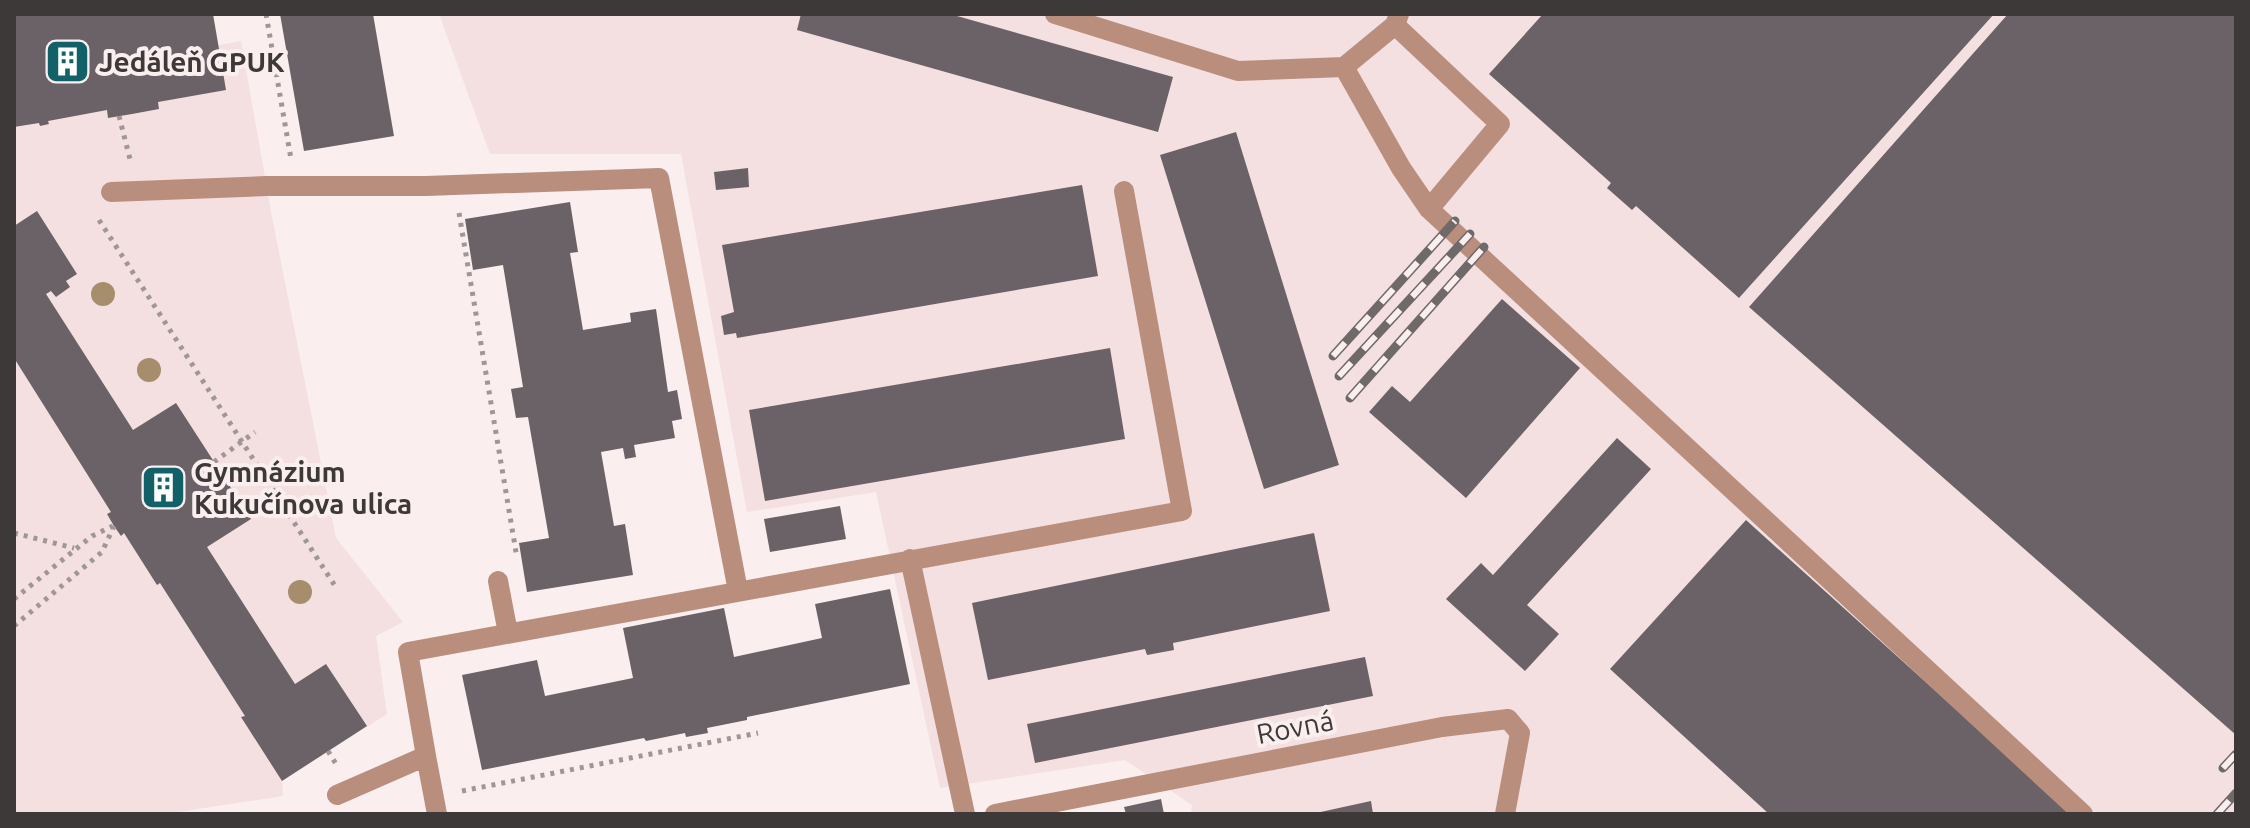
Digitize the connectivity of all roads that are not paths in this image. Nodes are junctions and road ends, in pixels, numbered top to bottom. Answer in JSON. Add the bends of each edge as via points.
{"nodes":[{"id":1,"x":1055,"y":14,"type":"edge"},
{"id":2,"x":1397,"y":19,"type":"edge"},
{"id":3,"x":1344,"y":67,"type":"junction"},
{"id":4,"x":1124,"y":191,"type":"dead end"},
{"id":5,"x":111,"y":192,"type":"dead end"},
{"id":6,"x":1429,"y":209,"type":"junction"},
{"id":7,"x":910,"y":559,"type":"junction"},
{"id":8,"x":498,"y":581,"type":"dead end"},
{"id":9,"x":738,"y":591,"type":"junction"},
{"id":10,"x":508,"y":633,"type":"junction"},
{"id":11,"x":426,"y":756,"type":"junction"},
{"id":12,"x":337,"y":795,"type":"dead end"},
{"id":13,"x":437,"y":814,"type":"edge"},
{"id":14,"x":965,"y":814,"type":"edge"},
{"id":15,"x":995,"y":814,"type":"edge"},
{"id":16,"x":1505,"y":814,"type":"edge"},
{"id":17,"x":2083,"y":814,"type":"edge"}],
"edges":[{"from":1,"to":3,"type":"street","via":[[1238,71]]},
{"from":2,"to":3,"type":"street"},
{"from":2,"to":6,"type":"street","via":[[1500,124]]},
{"from":3,"to":6,"type":"street"},
{"from":4,"to":7,"type":"street","via":[[1182,511]]},
{"from":5,"to":9,"type":"street","via":[[659,178]]},
{"from":6,"to":17,"type":"street"},
{"from":7,"to":9,"type":"street"},
{"from":7,"to":14,"type":"street"},
{"from":8,"to":10,"type":"street"},
{"from":9,"to":10,"type":"street"},
{"from":10,"to":11,"type":"street","via":[[408,652]]},
{"from":11,"to":12,"type":"street"},
{"from":11,"to":13,"type":"street"},
{"from":15,"to":16,"type":"street","name":"Rovná","via":[[1442,727],[1508,719],[1520,733]]}]}
